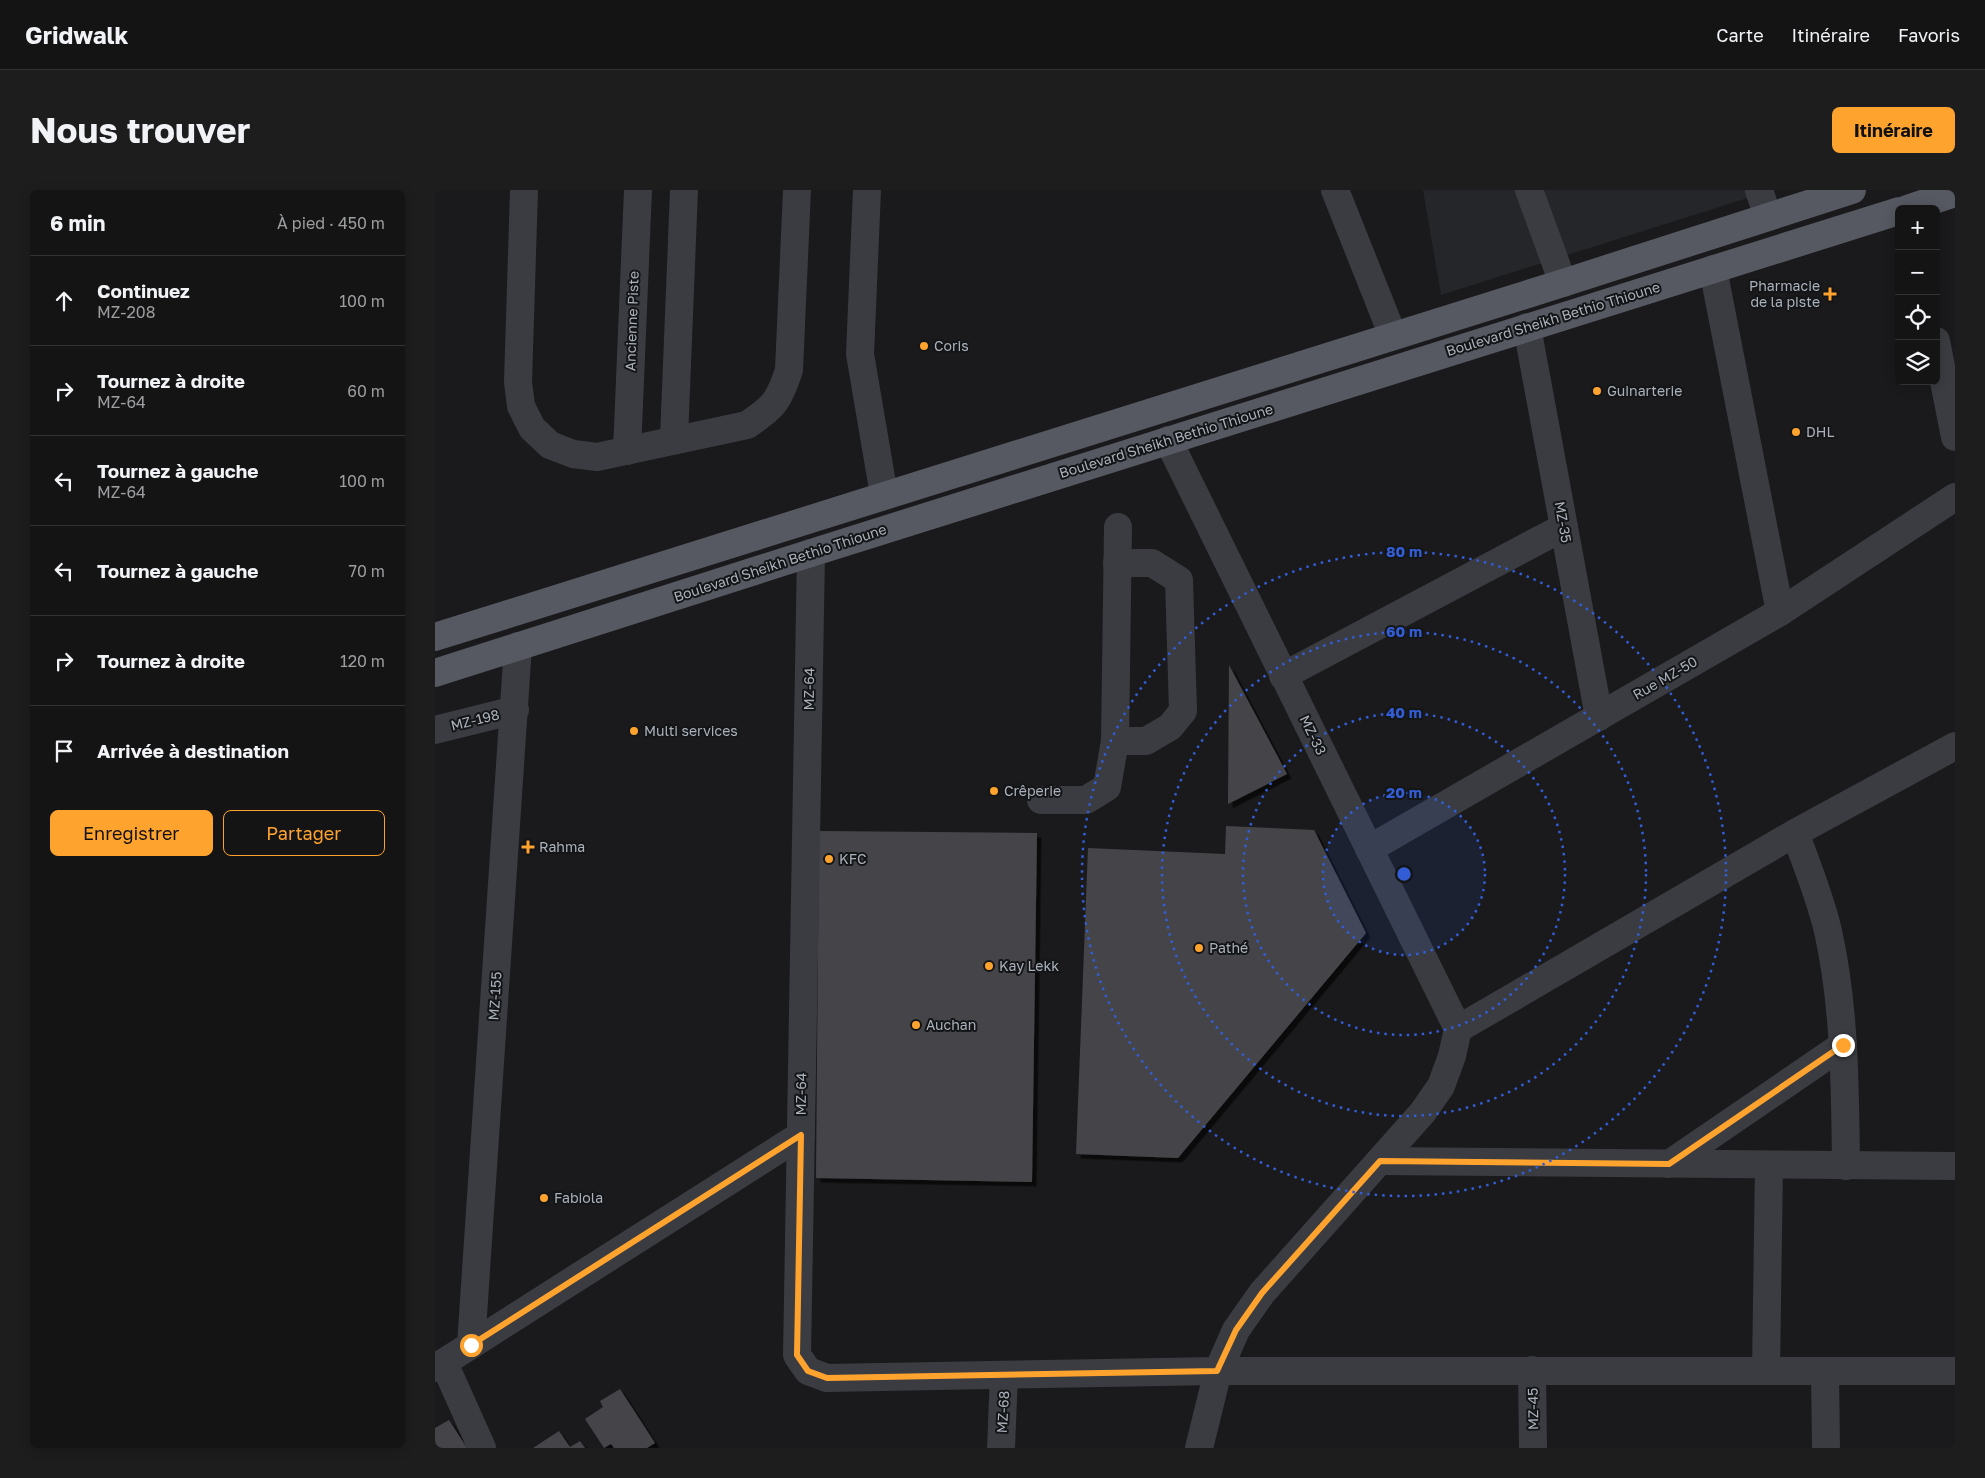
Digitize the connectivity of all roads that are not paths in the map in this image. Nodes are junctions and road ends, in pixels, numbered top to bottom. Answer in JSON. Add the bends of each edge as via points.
{"nodes":[{"id":1,"x":524,"y":190,"type":"edge"},
{"id":2,"x":638,"y":190,"type":"edge"},
{"id":3,"x":684,"y":190,"type":"edge"},
{"id":4,"x":797,"y":190,"type":"edge"},
{"id":5,"x":867,"y":190,"type":"edge"},
{"id":6,"x":1335,"y":190,"type":"edge"},
{"id":7,"x":1529,"y":190,"type":"edge"},
{"id":8,"x":1759,"y":190,"type":"edge"},
{"id":9,"x":1852,"y":190,"type":"edge"},
{"id":10,"x":1955,"y":193,"type":"edge"},
{"id":11,"x":1919,"y":205,"type":"edge"},
{"id":12,"x":1895,"y":213,"type":"edge"},
{"id":13,"x":1768,"y":217,"type":"junction"},
{"id":14,"x":1713,"y":269,"type":"junction"},
{"id":15,"x":1563,"y":282,"type":"junction"},
{"id":16,"x":1527,"y":327,"type":"junction"},
{"id":17,"x":1393,"y":336,"type":"junction"},
{"id":18,"x":1940,"y":361,"type":"edge"},
{"id":19,"x":1955,"y":437,"type":"edge"},
{"id":20,"x":674,"y":439,"type":"junction"},
{"id":21,"x":1168,"y":440,"type":"junction"},
{"id":22,"x":627,"y":451,"type":"junction"},
{"id":23,"x":884,"y":496,"type":"junction"},
{"id":24,"x":1955,"y":497,"type":"edge"},
{"id":25,"x":1118,"y":527,"type":"dead end"},
{"id":26,"x":1564,"y":527,"type":"junction"},
{"id":27,"x":811,"y":552,"type":"junction"},
{"id":28,"x":1117,"y":562,"type":"junction"},
{"id":29,"x":1780,"y":612,"type":"junction"},
{"id":30,"x":435,"y":637,"type":"edge"},
{"id":31,"x":518,"y":646,"type":"junction"},
{"id":32,"x":435,"y":673,"type":"edge"},
{"id":33,"x":1283,"y":676,"type":"junction"},
{"id":34,"x":515,"y":710,"type":"junction"},
{"id":35,"x":1599,"y":716,"type":"junction"},
{"id":36,"x":435,"y":730,"type":"edge"},
{"id":37,"x":1115,"y":741,"type":"junction"},
{"id":38,"x":1955,"y":746,"type":"edge"},
{"id":39,"x":1041,"y":800,"type":"dead end"},
{"id":40,"x":1795,"y":833,"type":"junction"},
{"id":41,"x":1369,"y":849,"type":"junction"},
{"id":42,"x":1457,"y":1030,"type":"junction"},
{"id":43,"x":1843,"y":1045,"type":"junction"},
{"id":44,"x":801,"y":1135,"type":"junction"},
{"id":45,"x":1380,"y":1161,"type":"junction"},
{"id":46,"x":1669,"y":1164,"type":"junction"},
{"id":47,"x":1769,"y":1165,"type":"junction"},
{"id":48,"x":1846,"y":1166,"type":"junction"},
{"id":49,"x":1955,"y":1166,"type":"edge"},
{"id":50,"x":471,"y":1345,"type":"junction"},
{"id":51,"x":439,"y":1365,"type":"edge"},
{"id":52,"x":1532,"y":1370,"type":"junction"},
{"id":53,"x":1217,"y":1371,"type":"junction"},
{"id":54,"x":1766,"y":1371,"type":"junction"},
{"id":55,"x":1825,"y":1371,"type":"junction"},
{"id":56,"x":1955,"y":1371,"type":"edge"},
{"id":57,"x":1004,"y":1375,"type":"junction"},
{"id":58,"x":482,"y":1448,"type":"edge"},
{"id":59,"x":1001,"y":1448,"type":"edge"},
{"id":60,"x":1199,"y":1448,"type":"edge"},
{"id":61,"x":1533,"y":1448,"type":"edge"},
{"id":62,"x":1826,"y":1448,"type":"edge"}],
"edges":[{"from":1,"to":22,"type":"street","via":[[518,382],[521,406],[532,428],[550,445],[573,454],[597,456]]},
{"from":2,"to":22,"type":"street","name":"Ancienne Piste"},
{"from":3,"to":20,"type":"street"},
{"from":4,"to":20,"type":"street","via":[[789,370],[782,393],[767,412],[747,425]]},
{"from":5,"to":23,"type":"street","via":[[860,354]]},
{"from":6,"to":17,"type":"street"},
{"from":7,"to":15,"type":"street"},
{"from":8,"to":13,"type":"street"},
{"from":9,"to":13,"type":"main road"},
{"from":10,"to":11,"type":"main road","name":"Boulevard Sheikh Bethio Thioune"},
{"from":12,"to":14,"type":"main road","name":"Boulevard Sheikh Bethio Thioune"},
{"from":13,"to":15,"type":"main road"},
{"from":14,"to":16,"type":"main road","name":"Boulevard Sheikh Bethio Thioune"},
{"from":14,"to":29,"type":"street"},
{"from":15,"to":17,"type":"main road"},
{"from":16,"to":21,"type":"main road","name":"Boulevard Sheikh Bethio Thioune"},
{"from":16,"to":26,"type":"street","name":"MZ-35"},
{"from":17,"to":23,"type":"main road"},
{"from":18,"to":19,"type":"street"},
{"from":20,"to":22,"type":"street"},
{"from":21,"to":27,"type":"main road","name":"Boulevard Sheikh Bethio Thioune"},
{"from":21,"to":33,"type":"street","name":"MZ-33"},
{"from":23,"to":30,"type":"main road"},
{"from":24,"to":29,"type":"street","name":"Rue MZ-50"},
{"from":25,"to":28,"type":"street"},
{"from":26,"to":33,"type":"street"},
{"from":26,"to":35,"type":"street","name":"MZ-35"},
{"from":27,"to":31,"type":"main road","name":"Boulevard Sheikh Bethio Thioune"},
{"from":27,"to":44,"type":"street","name":"MZ-64"},
{"from":28,"to":37,"type":"street"},
{"from":28,"to":37,"type":"street","via":[[1153,563],[1179,580],[1183,711],[1170,727],[1146,741]]},
{"from":29,"to":35,"type":"street","name":"Rue MZ-50"},
{"from":31,"to":32,"type":"main road","name":"Boulevard Sheikh Bethio Thioune"},
{"from":31,"to":34,"type":"street","name":"MZ-155"},
{"from":33,"to":41,"type":"street","name":"MZ-33"},
{"from":34,"to":36,"type":"street","name":"MZ-198"},
{"from":34,"to":50,"type":"street","name":"MZ-155"},
{"from":35,"to":41,"type":"street","name":"Rue MZ-50"},
{"from":37,"to":39,"type":"street","via":[[1107,787],[1086,800]]},
{"from":38,"to":40,"type":"street"},
{"from":40,"to":42,"type":"street"},
{"from":40,"to":43,"type":"street","via":[[1828,930]]},
{"from":41,"to":42,"type":"street","name":"MZ-33"},
{"from":42,"to":45,"type":"street","via":[[1441,1086]]},
{"from":43,"to":46,"type":"street"},
{"from":43,"to":48,"type":"street"},
{"from":44,"to":50,"type":"street"},
{"from":44,"to":57,"type":"street","name":"MZ-64","via":[[797,1355],[808,1371],[827,1378]]},
{"from":45,"to":46,"type":"street"},
{"from":45,"to":53,"type":"street","via":[[1262,1293],[1236,1330]]},
{"from":46,"to":47,"type":"street"},
{"from":47,"to":48,"type":"street"},
{"from":47,"to":54,"type":"street"},
{"from":48,"to":49,"type":"street"},
{"from":50,"to":51,"type":"street"},
{"from":51,"to":58,"type":"street"},
{"from":52,"to":53,"type":"street","name":"MZ-64"},
{"from":52,"to":54,"type":"street","name":"MZ-64"},
{"from":52,"to":61,"type":"street","name":"MZ-45"},
{"from":53,"to":57,"type":"street","name":"MZ-64"},
{"from":53,"to":60,"type":"street"},
{"from":54,"to":55,"type":"street","name":"MZ-64"},
{"from":55,"to":56,"type":"street","name":"MZ-64"},
{"from":55,"to":62,"type":"street"},
{"from":57,"to":59,"type":"street","name":"MZ-68"}]}
